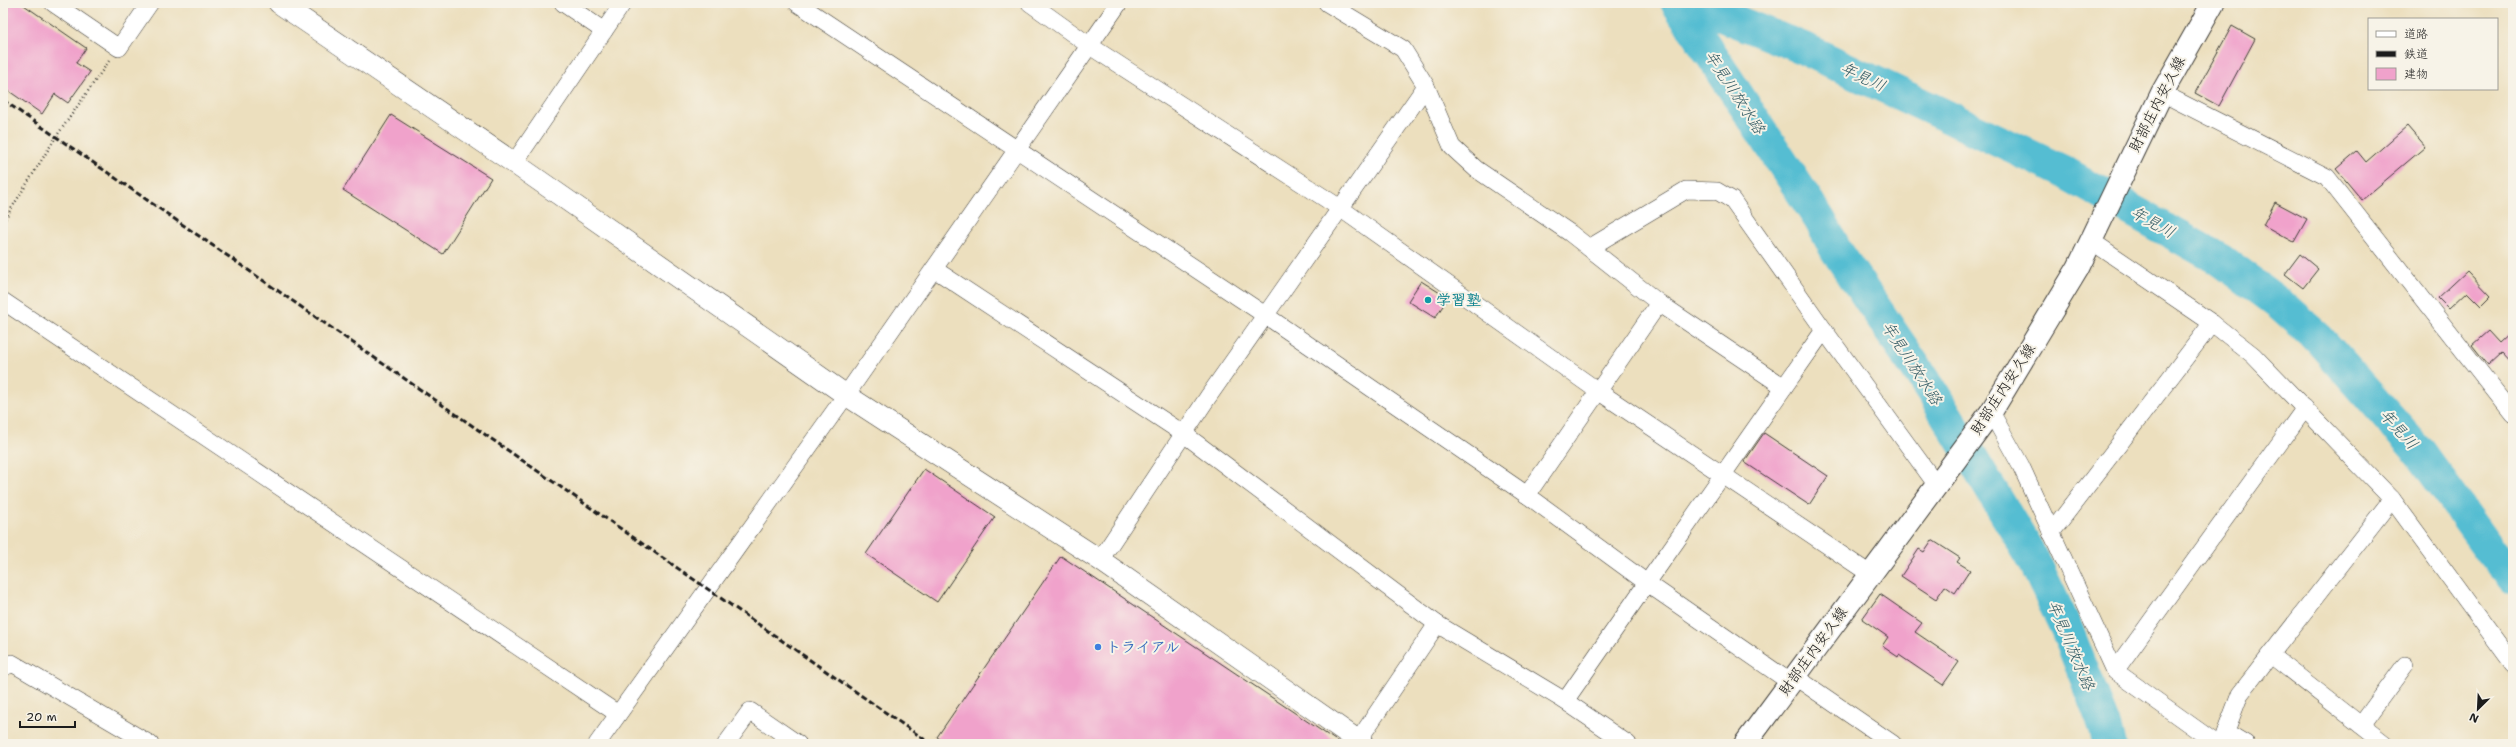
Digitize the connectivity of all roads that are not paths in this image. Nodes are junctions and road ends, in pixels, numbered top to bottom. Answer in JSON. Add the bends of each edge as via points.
{"nodes":[{"id":1,"x":53,"y":3,"type":"edge"},
{"id":2,"x":150,"y":3,"type":"edge"},
{"id":3,"x":278,"y":3,"type":"edge"},
{"id":4,"x":563,"y":3,"type":"edge"},
{"id":5,"x":623,"y":3,"type":"edge"},
{"id":6,"x":797,"y":3,"type":"edge"},
{"id":7,"x":1030,"y":3,"type":"edge"},
{"id":8,"x":1119,"y":3,"type":"edge"},
{"id":9,"x":1326,"y":3,"type":"edge"},
{"id":10,"x":2213,"y":3,"type":"edge"},
{"id":11,"x":604,"y":31,"type":"junction"},
{"id":12,"x":1090,"y":46,"type":"junction"},
{"id":13,"x":1426,"y":86,"type":"junction"},
{"id":14,"x":2162,"y":93,"type":"junction"},
{"id":15,"x":1016,"y":151,"type":"junction"},
{"id":16,"x":514,"y":163,"type":"junction"},
{"id":17,"x":1340,"y":208,"type":"junction"},
{"id":18,"x":2093,"y":233,"type":"junction"},
{"id":19,"x":1589,"y":248,"type":"junction"},
{"id":20,"x":934,"y":269,"type":"junction"},
{"id":21,"x":3,"y":301,"type":"edge"},
{"id":22,"x":1659,"y":303,"type":"junction"},
{"id":23,"x":1265,"y":315,"type":"junction"},
{"id":24,"x":2212,"y":323,"type":"junction"},
{"id":25,"x":1824,"y":330,"type":"junction"},
{"id":26,"x":1784,"y":387,"type":"junction"},
{"id":27,"x":1598,"y":391,"type":"junction"},
{"id":28,"x":846,"y":395,"type":"junction"},
{"id":29,"x":2305,"y":408,"type":"junction"},
{"id":30,"x":2513,"y":414,"type":"edge"},
{"id":31,"x":1986,"y":418,"type":"junction"},
{"id":32,"x":1184,"y":434,"type":"junction"},
{"id":33,"x":1721,"y":474,"type":"junction"},
{"id":34,"x":1939,"y":481,"type":"junction"},
{"id":35,"x":1527,"y":495,"type":"junction"},
{"id":36,"x":2392,"y":499,"type":"junction"},
{"id":37,"x":2051,"y":533,"type":"junction"},
{"id":38,"x":1100,"y":560,"type":"junction"},
{"id":39,"x":1870,"y":574,"type":"junction"},
{"id":40,"x":1647,"y":583,"type":"junction"},
{"id":41,"x":1437,"y":624,"type":"junction"},
{"id":42,"x":2271,"y":655,"type":"junction"},
{"id":43,"x":2513,"y":664,"type":"edge"},
{"id":44,"x":2405,"y":665,"type":"dead end"},
{"id":45,"x":3,"y":668,"type":"edge"},
{"id":46,"x":2115,"y":671,"type":"junction"},
{"id":47,"x":1792,"y":679,"type":"junction"},
{"id":48,"x":1565,"y":700,"type":"junction"},
{"id":49,"x":618,"y":714,"type":"junction"},
{"id":50,"x":2361,"y":725,"type":"junction"},
{"id":51,"x":2221,"y":740,"type":"edge"},
{"id":52,"x":604,"y":742,"type":"edge"},
{"id":53,"x":1361,"y":742,"type":"edge"},
{"id":54,"x":150,"y":744,"type":"edge"},
{"id":55,"x":726,"y":744,"type":"edge"},
{"id":56,"x":798,"y":744,"type":"edge"},
{"id":57,"x":1628,"y":744,"type":"edge"},
{"id":58,"x":1745,"y":744,"type":"edge"},
{"id":59,"x":1893,"y":744,"type":"edge"},
{"id":60,"x":2246,"y":744,"type":"edge"},
{"id":61,"x":2385,"y":744,"type":"edge"}],
"edges":[{"from":1,"to":2,"type":"street","via":[[119,48]]},
{"from":3,"to":16,"type":"street"},
{"from":4,"to":11,"type":"street"},
{"from":5,"to":11,"type":"street"},
{"from":6,"to":15,"type":"street"},
{"from":7,"to":12,"type":"street"},
{"from":8,"to":12,"type":"street"},
{"from":9,"to":13,"type":"street","via":[[1403,50]]},
{"from":10,"to":14,"type":"main road","name":"財部庄内安久線"},
{"from":11,"to":16,"type":"street"},
{"from":12,"to":15,"type":"street"},
{"from":12,"to":17,"type":"street"},
{"from":13,"to":17,"type":"street"},
{"from":13,"to":19,"type":"street","via":[[1452,147],[1476,169]]},
{"from":14,"to":18,"type":"main road","name":"財部庄内安久線"},
{"from":14,"to":30,"type":"street","via":[[2327,177]]},
{"from":15,"to":20,"type":"street"},
{"from":15,"to":23,"type":"street"},
{"from":16,"to":28,"type":"street"},
{"from":17,"to":23,"type":"street"},
{"from":17,"to":27,"type":"street"},
{"from":18,"to":24,"type":"street"},
{"from":18,"to":31,"type":"main road","name":"財部庄内安久線","via":[[2078,268]]},
{"from":19,"to":22,"type":"street"},
{"from":19,"to":25,"type":"street","via":[[1686,190],[1717,191],[1732,200]]},
{"from":20,"to":28,"type":"street"},
{"from":20,"to":32,"type":"street"},
{"from":21,"to":49,"type":"street"},
{"from":22,"to":26,"type":"street"},
{"from":22,"to":27,"type":"street"},
{"from":23,"to":32,"type":"street"},
{"from":23,"to":35,"type":"street"},
{"from":24,"to":29,"type":"street","via":[[2253,356]]},
{"from":24,"to":37,"type":"street"},
{"from":25,"to":26,"type":"street"},
{"from":25,"to":34,"type":"street"},
{"from":26,"to":33,"type":"street"},
{"from":27,"to":33,"type":"street"},
{"from":27,"to":35,"type":"street"},
{"from":28,"to":38,"type":"street"},
{"from":28,"to":49,"type":"street"},
{"from":29,"to":36,"type":"street"},
{"from":29,"to":46,"type":"street"},
{"from":31,"to":34,"type":"main road","name":"財部庄内安久線"},
{"from":31,"to":37,"type":"street","via":[[2021,466]]},
{"from":32,"to":38,"type":"street"},
{"from":32,"to":41,"type":"street"},
{"from":33,"to":39,"type":"street"},
{"from":33,"to":40,"type":"street"},
{"from":34,"to":39,"type":"main road","name":"財部庄内安久線"},
{"from":35,"to":40,"type":"street"},
{"from":36,"to":42,"type":"street"},
{"from":36,"to":43,"type":"street"},
{"from":37,"to":46,"type":"street"},
{"from":38,"to":53,"type":"street"},
{"from":39,"to":47,"type":"main road","name":"財部庄内安久線"},
{"from":40,"to":47,"type":"street"},
{"from":40,"to":48,"type":"street"},
{"from":41,"to":48,"type":"street"},
{"from":41,"to":53,"type":"street"},
{"from":42,"to":50,"type":"street"},
{"from":42,"to":51,"type":"street","via":[[2240,694]]},
{"from":44,"to":50,"type":"street"},
{"from":45,"to":54,"type":"street","via":[[12,663]]},
{"from":46,"to":51,"type":"street"},
{"from":47,"to":58,"type":"main road","name":"財部庄内安久線"},
{"from":47,"to":59,"type":"street"},
{"from":48,"to":57,"type":"street"},
{"from":49,"to":52,"type":"street"},
{"from":50,"to":61,"type":"street"},
{"from":51,"to":60,"type":"street"},
{"from":55,"to":56,"type":"street","via":[[750,711]]}]}
